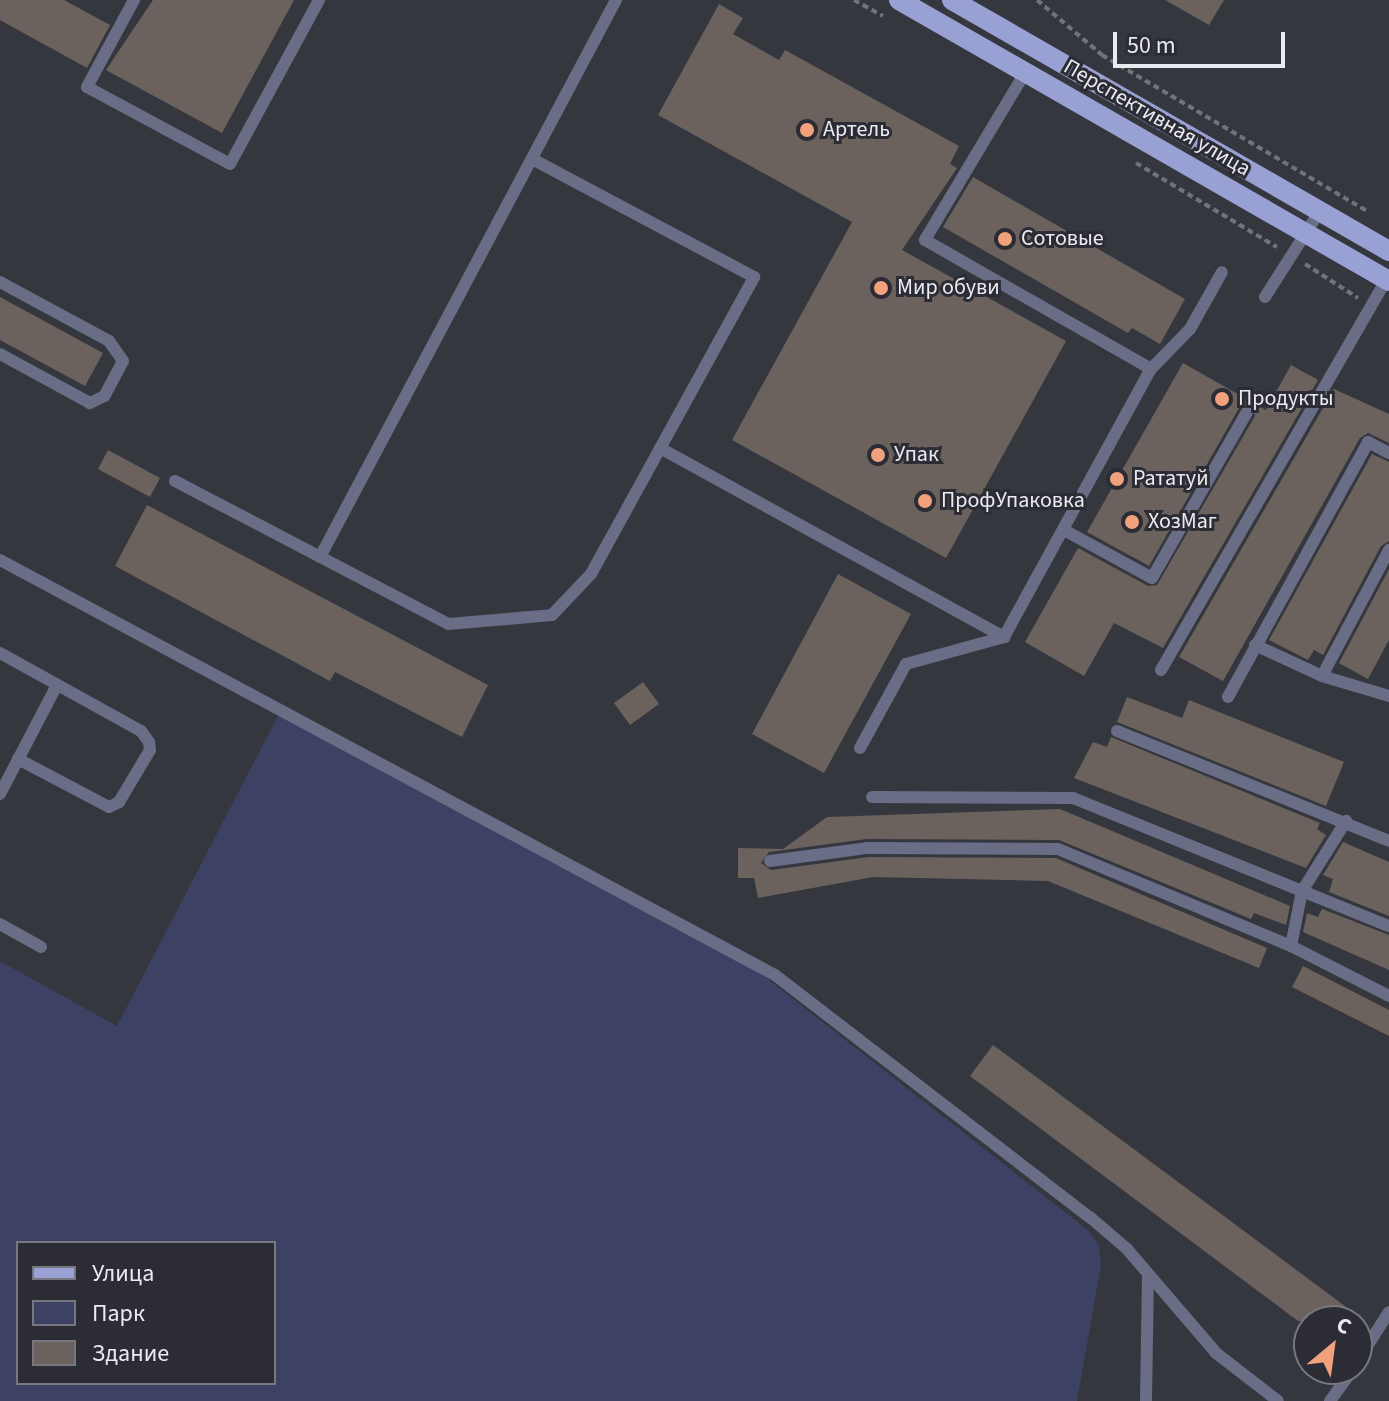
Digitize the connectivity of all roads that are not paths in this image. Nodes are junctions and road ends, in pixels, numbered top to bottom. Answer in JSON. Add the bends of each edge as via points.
{"nodes":[{"id":1,"x":134,"y":0,"type":"edge"},
{"id":2,"x":319,"y":0,"type":"edge"},
{"id":3,"x":616,"y":0,"type":"edge"},
{"id":4,"x":899,"y":0,"type":"edge"},
{"id":5,"x":952,"y":0,"type":"edge"},
{"id":6,"x":1026,"y":71,"type":"junction"},
{"id":7,"x":532,"y":159,"type":"junction"},
{"id":8,"x":1321,"y":209,"type":"junction"},
{"id":9,"x":1307,"y":231,"type":"junction"},
{"id":10,"x":1389,"y":251,"type":"edge"},
{"id":11,"x":1222,"y":272,"type":"dead end"},
{"id":12,"x":1388,"y":278,"type":"edge"},
{"id":13,"x":0,"y":282,"type":"edge"},
{"id":14,"x":1265,"y":297,"type":"dead end"},
{"id":15,"x":0,"y":354,"type":"edge"},
{"id":16,"x":1151,"y":369,"type":"junction"},
{"id":17,"x":1247,"y":412,"type":"dead end"},
{"id":18,"x":660,"y":448,"type":"junction"},
{"id":19,"x":1389,"y":453,"type":"edge"},
{"id":20,"x":175,"y":481,"type":"dead end"},
{"id":21,"x":1064,"y":530,"type":"junction"},
{"id":22,"x":1389,"y":550,"type":"edge"},
{"id":23,"x":320,"y":557,"type":"junction"},
{"id":24,"x":0,"y":560,"type":"edge"},
{"id":25,"x":1004,"y":637,"type":"junction"},
{"id":26,"x":1255,"y":645,"type":"junction"},
{"id":27,"x":0,"y":653,"type":"edge"},
{"id":28,"x":1161,"y":670,"type":"dead end"},
{"id":29,"x":1322,"y":676,"type":"junction"},
{"id":30,"x":57,"y":685,"type":"junction"},
{"id":31,"x":1389,"y":696,"type":"edge"},
{"id":32,"x":1228,"y":697,"type":"dead end"},
{"id":33,"x":1117,"y":731,"type":"dead end"},
{"id":34,"x":860,"y":748,"type":"dead end"},
{"id":35,"x":18,"y":759,"type":"junction"},
{"id":36,"x":0,"y":794,"type":"edge"},
{"id":37,"x":872,"y":797,"type":"dead end"},
{"id":38,"x":1346,"y":821,"type":"junction"},
{"id":39,"x":1389,"y":841,"type":"edge"},
{"id":40,"x":770,"y":861,"type":"dead end"},
{"id":41,"x":1302,"y":891,"type":"junction"},
{"id":42,"x":0,"y":924,"type":"edge"},
{"id":43,"x":1389,"y":926,"type":"edge"},
{"id":44,"x":1291,"y":946,"type":"junction"},
{"id":45,"x":41,"y":947,"type":"dead end"},
{"id":46,"x":1389,"y":996,"type":"edge"},
{"id":47,"x":1148,"y":1274,"type":"junction"},
{"id":48,"x":1389,"y":1312,"type":"edge"},
{"id":49,"x":1373,"y":1337,"type":"edge"},
{"id":50,"x":1146,"y":1401,"type":"edge"},
{"id":51,"x":1278,"y":1401,"type":"edge"}],
"edges":[{"from":1,"to":2,"type":"lane","via":[[87,87],[230,164]]},
{"from":3,"to":7,"type":"lane"},
{"from":4,"to":6,"type":"main road","name":"Перспективная улица"},
{"from":5,"to":8,"type":"main road","name":"Перспективная улица"},
{"from":6,"to":9,"type":"main road","name":"Перспективная улица"},
{"from":6,"to":16,"type":"lane","via":[[925,240]]},
{"from":7,"to":18,"type":"lane","via":[[754,277]]},
{"from":7,"to":23,"type":"lane"},
{"from":8,"to":9,"type":"lane"},
{"from":8,"to":10,"type":"main road","name":"Перспективная улица"},
{"from":9,"to":12,"type":"main road","name":"Перспективная улица"},
{"from":9,"to":14,"type":"lane"},
{"from":11,"to":16,"type":"lane","via":[[1190,329]]},
{"from":12,"to":28,"type":"lane"},
{"from":13,"to":15,"type":"lane","via":[[109,341],[123,361],[104,396],[90,403]]},
{"from":16,"to":21,"type":"lane"},
{"from":17,"to":21,"type":"lane","via":[[1152,578]]},
{"from":18,"to":23,"type":"lane","via":[[591,574],[552,615],[448,624]]},
{"from":18,"to":25,"type":"lane"},
{"from":19,"to":26,"type":"lane","via":[[1368,442]]},
{"from":20,"to":23,"type":"lane"},
{"from":21,"to":25,"type":"lane"},
{"from":22,"to":29,"type":"lane"},
{"from":24,"to":47,"type":"lane","via":[[775,975],[1091,1218]]},
{"from":25,"to":34,"type":"lane","via":[[906,664]]},
{"from":26,"to":29,"type":"lane"},
{"from":26,"to":32,"type":"lane"},
{"from":27,"to":30,"type":"lane"},
{"from":29,"to":31,"type":"lane"},
{"from":30,"to":35,"type":"lane"},
{"from":30,"to":35,"type":"lane","via":[[141,731],[150,750],[119,802],[109,807]]},
{"from":33,"to":38,"type":"lane"},
{"from":35,"to":36,"type":"lane"},
{"from":37,"to":41,"type":"lane","via":[[1073,798]]},
{"from":38,"to":39,"type":"lane"},
{"from":38,"to":41,"type":"lane"},
{"from":40,"to":44,"type":"lane","via":[[868,848],[1058,849]]},
{"from":41,"to":43,"type":"lane"},
{"from":41,"to":44,"type":"lane"},
{"from":42,"to":45,"type":"lane"},
{"from":44,"to":46,"type":"lane"},
{"from":47,"to":50,"type":"lane"},
{"from":47,"to":51,"type":"lane","via":[[1216,1353]]},
{"from":48,"to":49,"type":"lane"}]}
